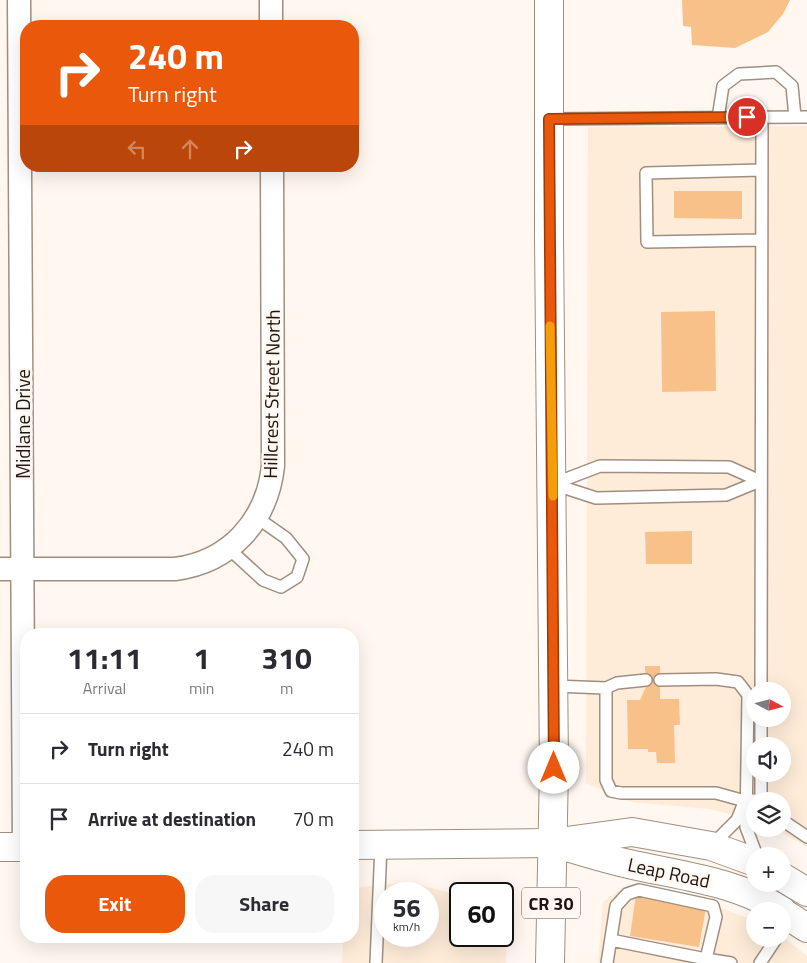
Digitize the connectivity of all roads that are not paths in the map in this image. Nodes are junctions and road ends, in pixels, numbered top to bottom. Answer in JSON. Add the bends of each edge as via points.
{"nodes":[{"id":1,"x":19,"y":0,"type":"edge"},
{"id":2,"x":271,"y":0,"type":"edge"},
{"id":3,"x":549,"y":0,"type":"edge"},
{"id":4,"x":271,"y":20,"type":"edge"},
{"id":5,"x":762,"y":117,"type":"junction"},
{"id":6,"x":794,"y":117,"type":"junction"},
{"id":7,"x":807,"y":117,"type":"edge"},
{"id":8,"x":718,"y":118,"type":"junction"},
{"id":9,"x":549,"y":119,"type":"junction"},
{"id":10,"x":762,"y":170,"type":"junction"},
{"id":11,"x":272,"y":172,"type":"edge"},
{"id":12,"x":761,"y":240,"type":"junction"},
{"id":13,"x":760,"y":481,"type":"junction"},
{"id":14,"x":553,"y":484,"type":"junction"},
{"id":15,"x":256,"y":517,"type":"junction"},
{"id":16,"x":228,"y":548,"type":"junction"},
{"id":17,"x":0,"y":569,"type":"edge"},
{"id":18,"x":22,"y":569,"type":"junction"},
{"id":19,"x":21,"y":628,"type":"edge"},
{"id":20,"x":20,"y":680,"type":"edge"},
{"id":21,"x":646,"y":680,"type":"dead end"},
{"id":22,"x":660,"y":680,"type":"dead end"},
{"id":23,"x":761,"y":682,"type":"edge"},
{"id":24,"x":554,"y":686,"type":"junction"},
{"id":25,"x":606,"y":688,"type":"junction"},
{"id":26,"x":745,"y":801,"type":"junction"},
{"id":27,"x":791,"y":826,"type":"edge"},
{"id":28,"x":807,"y":837,"type":"edge"},
{"id":29,"x":552,"y":843,"type":"junction"},
{"id":30,"x":359,"y":845,"type":"edge"},
{"id":31,"x":381,"y":845,"type":"junction"},
{"id":32,"x":711,"y":846,"type":"junction"},
{"id":33,"x":17,"y":847,"type":"edge"},
{"id":34,"x":754,"y":847,"type":"edge"},
{"id":35,"x":746,"y":859,"type":"edge"},
{"id":36,"x":791,"y":882,"type":"edge"},
{"id":37,"x":807,"y":892,"type":"edge"},
{"id":38,"x":764,"y":902,"type":"edge"},
{"id":39,"x":611,"y":940,"type":"junction"},
{"id":40,"x":771,"y":947,"type":"edge"},
{"id":41,"x":706,"y":959,"type":"junction"},
{"id":42,"x":376,"y":963,"type":"edge"},
{"id":43,"x":550,"y":963,"type":"edge"},
{"id":44,"x":607,"y":963,"type":"edge"},
{"id":45,"x":731,"y":963,"type":"edge"},
{"id":46,"x":760,"y":963,"type":"edge"}],
"edges":[{"from":1,"to":18,"type":"street","name":"Midlane Drive"},
{"from":2,"to":4,"type":"street"},
{"from":3,"to":9,"type":"main road","number":"CR 30"},
{"from":5,"to":6,"type":"lane"},
{"from":5,"to":8,"type":"lane"},
{"from":5,"to":10,"type":"lane"},
{"from":6,"to":7,"type":"lane"},
{"from":6,"to":8,"type":"lane","via":[[792,86],[776,72],[739,74],[723,86]]},
{"from":8,"to":9,"type":"lane"},
{"from":9,"to":14,"type":"main road","number":"CR 30"},
{"from":10,"to":12,"type":"lane"},
{"from":10,"to":12,"type":"lane","via":[[646,173],[646,242]]},
{"from":11,"to":15,"type":"street","name":"Hillcrest Street North","via":[[274,451],[271,485]]},
{"from":12,"to":13,"type":"lane"},
{"from":13,"to":14,"type":"lane","via":[[726,495],[596,498]]},
{"from":13,"to":14,"type":"lane","via":[[729,467],[600,466]]},
{"from":13,"to":23,"type":"lane"},
{"from":14,"to":24,"type":"main road","number":"CR 30"},
{"from":15,"to":16,"type":"street","name":"Hillcrest Street North","via":[[242,538]]},
{"from":15,"to":16,"type":"lane","via":[[286,538],[303,559],[297,577],[281,587],[263,580]]},
{"from":16,"to":18,"type":"street","name":"Hillcrest Street North","via":[[212,560],[175,570]]},
{"from":17,"to":18,"type":"street","name":"Hillcrest Street North"},
{"from":18,"to":19,"type":"street","name":"Midlane Drive"},
{"from":20,"to":33,"type":"street","name":"Midlane Drive"},
{"from":21,"to":25,"type":"lane","via":[[616,682]]},
{"from":22,"to":26,"type":"lane","via":[[738,682],[748,695]]},
{"from":24,"to":25,"type":"lane"},
{"from":24,"to":29,"type":"main road","number":"CR 30"},
{"from":25,"to":26,"type":"lane","via":[[606,780],[611,791],[716,793]]},
{"from":26,"to":32,"type":"lane","via":[[736,820]]},
{"from":26,"to":34,"type":"lane","via":[[746,827]]},
{"from":27,"to":28,"type":"lane"},
{"from":29,"to":31,"type":"main road","name":"Leap Road"},
{"from":29,"to":32,"type":"main road","name":"Leap Road","via":[[632,832]]},
{"from":29,"to":38,"type":"main road","name":"Leap Road","via":[[628,864],[707,880]]},
{"from":29,"to":43,"type":"main road","number":"CR 30"},
{"from":30,"to":31,"type":"main road","name":"Leap Road"},
{"from":31,"to":42,"type":"lane"},
{"from":32,"to":35,"type":"main road","name":"Leap Road"},
{"from":36,"to":37,"type":"main road"},
{"from":39,"to":41,"type":"lane"},
{"from":39,"to":41,"type":"lane","via":[[616,906],[627,894],[639,890],[713,906],[716,917]]},
{"from":39,"to":44,"type":"lane"},
{"from":40,"to":46,"type":"lane"},
{"from":41,"to":45,"type":"lane"}]}
